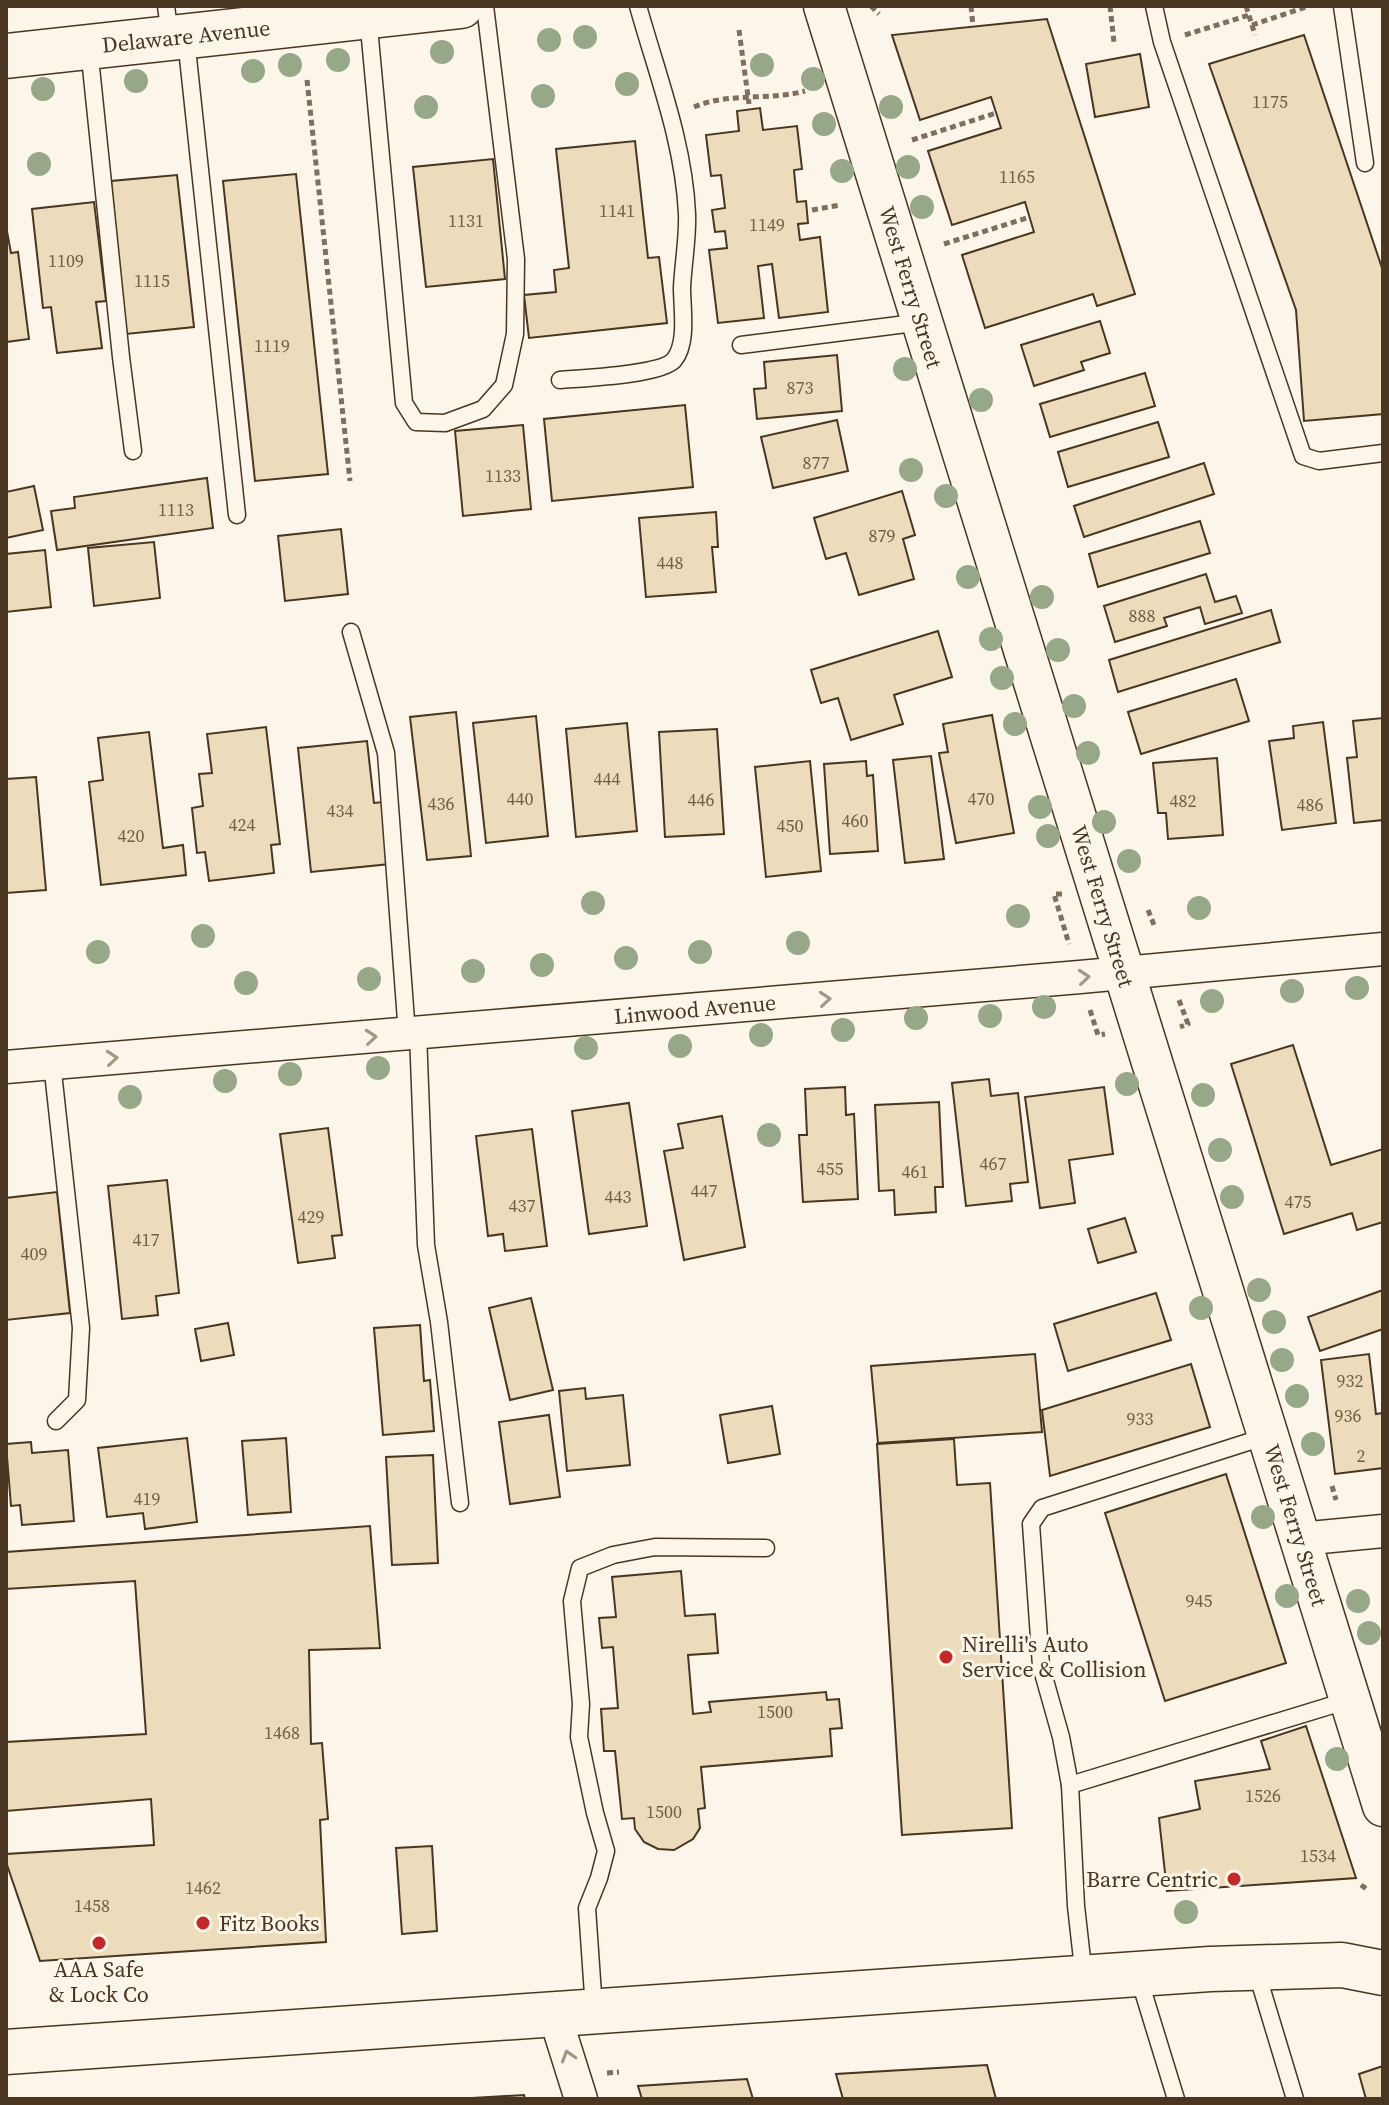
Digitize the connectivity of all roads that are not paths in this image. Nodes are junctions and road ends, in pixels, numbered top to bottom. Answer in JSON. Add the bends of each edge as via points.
{"nodes":[{"id":1,"x":461,"y":6,"type":"edge"},
{"id":2,"x":485,"y":6,"type":"edge"},
{"id":3,"x":638,"y":6,"type":"edge"},
{"id":4,"x":824,"y":6,"type":"edge"},
{"id":5,"x":1154,"y":6,"type":"edge"},
{"id":6,"x":1342,"y":6,"type":"edge"},
{"id":7,"x":339,"y":14,"type":"edge"},
{"id":8,"x":174,"y":27,"type":"edge"},
{"id":9,"x":89,"y":47,"type":"junction"},
{"id":10,"x":6,"y":56,"type":"edge"},
{"id":11,"x":1365,"y":163,"type":"dead end"},
{"id":12,"x":922,"y":322,"type":"junction"},
{"id":13,"x":741,"y":345,"type":"dead end"},
{"id":14,"x":560,"y":380,"type":"dead end"},
{"id":15,"x":133,"y":451,"type":"dead end"},
{"id":16,"x":1383,"y":453,"type":"edge"},
{"id":17,"x":237,"y":515,"type":"dead end"},
{"id":18,"x":351,"y":632,"type":"dead end"},
{"id":19,"x":1383,"y":949,"type":"edge"},
{"id":20,"x":1124,"y":973,"type":"junction"},
{"id":21,"x":413,"y":1033,"type":"junction"},
{"id":22,"x":52,"y":1063,"type":"junction"},
{"id":23,"x":6,"y":1067,"type":"edge"},
{"id":24,"x":56,"y":1421,"type":"dead end"},
{"id":25,"x":1268,"y":1436,"type":"junction"},
{"id":26,"x":460,"y":1503,"type":"dead end"},
{"id":27,"x":1383,"y":1531,"type":"edge"},
{"id":28,"x":1300,"y":1539,"type":"junction"},
{"id":29,"x":766,"y":1548,"type":"dead end"},
{"id":30,"x":1350,"y":1700,"type":"junction"},
{"id":31,"x":1070,"y":1785,"type":"junction"},
{"id":32,"x":1383,"y":1806,"type":"edge"},
{"id":33,"x":1254,"y":1967,"type":"junction"},
{"id":34,"x":1383,"y":1973,"type":"edge"},
{"id":35,"x":1138,"y":1974,"type":"junction"},
{"id":36,"x":1084,"y":1977,"type":"junction"},
{"id":37,"x":574,"y":2012,"type":"junction"},
{"id":38,"x":6,"y":2052,"type":"edge"},
{"id":39,"x":581,"y":2099,"type":"edge"},
{"id":40,"x":1176,"y":2099,"type":"edge"},
{"id":41,"x":1295,"y":2099,"type":"edge"}],
"edges":[{"from":1,"to":7,"type":"main road","name":"Delaware Avenue"},
{"from":2,"to":7,"type":"lane","via":[[516,259],[515,334],[504,385],[483,409],[445,423],[416,422],[404,403]]},
{"from":3,"to":14,"type":"lane","via":[[683,169],[687,218],[682,339],[674,360],[658,370]]},
{"from":4,"to":12,"type":"street","name":"West Ferry Street"},
{"from":5,"to":16,"type":"lane","via":[[1303,456],[1319,461]]},
{"from":6,"to":11,"type":"lane"},
{"from":7,"to":8,"type":"main road","name":"Delaware Avenue"},
{"from":8,"to":9,"type":"main road","name":"Delaware Avenue"},
{"from":8,"to":17,"type":"lane"},
{"from":9,"to":10,"type":"main road","name":"Delaware Avenue"},
{"from":9,"to":15,"type":"lane"},
{"from":12,"to":13,"type":"lane"},
{"from":12,"to":20,"type":"street","name":"West Ferry Street"},
{"from":18,"to":21,"type":"lane","via":[[386,753]]},
{"from":19,"to":20,"type":"street","name":"Linwood Avenue"},
{"from":21,"to":20,"type":"street","name":"Linwood Avenue","one_way":true},
{"from":20,"to":25,"type":"street","name":"West Ferry Street"},
{"from":22,"to":21,"type":"street","name":"Linwood Avenue","one_way":true},
{"from":21,"to":26,"type":"lane","via":[[426,1245]]},
{"from":22,"to":23,"type":"street","name":"Linwood Avenue"},
{"from":22,"to":24,"type":"lane","via":[[81,1328],[77,1400]]},
{"from":25,"to":28,"type":"street","name":"West Ferry Street"},
{"from":25,"to":31,"type":"lane","via":[[1042,1508],[1031,1524],[1041,1666]]},
{"from":27,"to":28,"type":"street"},
{"from":28,"to":30,"type":"street","name":"West Ferry Street"},
{"from":29,"to":37,"type":"lane","via":[[655,1547],[580,1568],[572,1601],[579,1737],[606,1851],[587,1908]]},
{"from":30,"to":31,"type":"lane"},
{"from":30,"to":32,"type":"street","name":"West Ferry Street"},
{"from":31,"to":36,"type":"lane"},
{"from":33,"to":34,"type":"main road","via":[[1342,1965]]},
{"from":33,"to":35,"type":"main road"},
{"from":33,"to":41,"type":"lane"},
{"from":35,"to":36,"type":"main road"},
{"from":35,"to":40,"type":"lane"},
{"from":36,"to":37,"type":"main road"},
{"from":37,"to":38,"type":"main road"},
{"from":39,"to":37,"type":"street","one_way":true}]}
